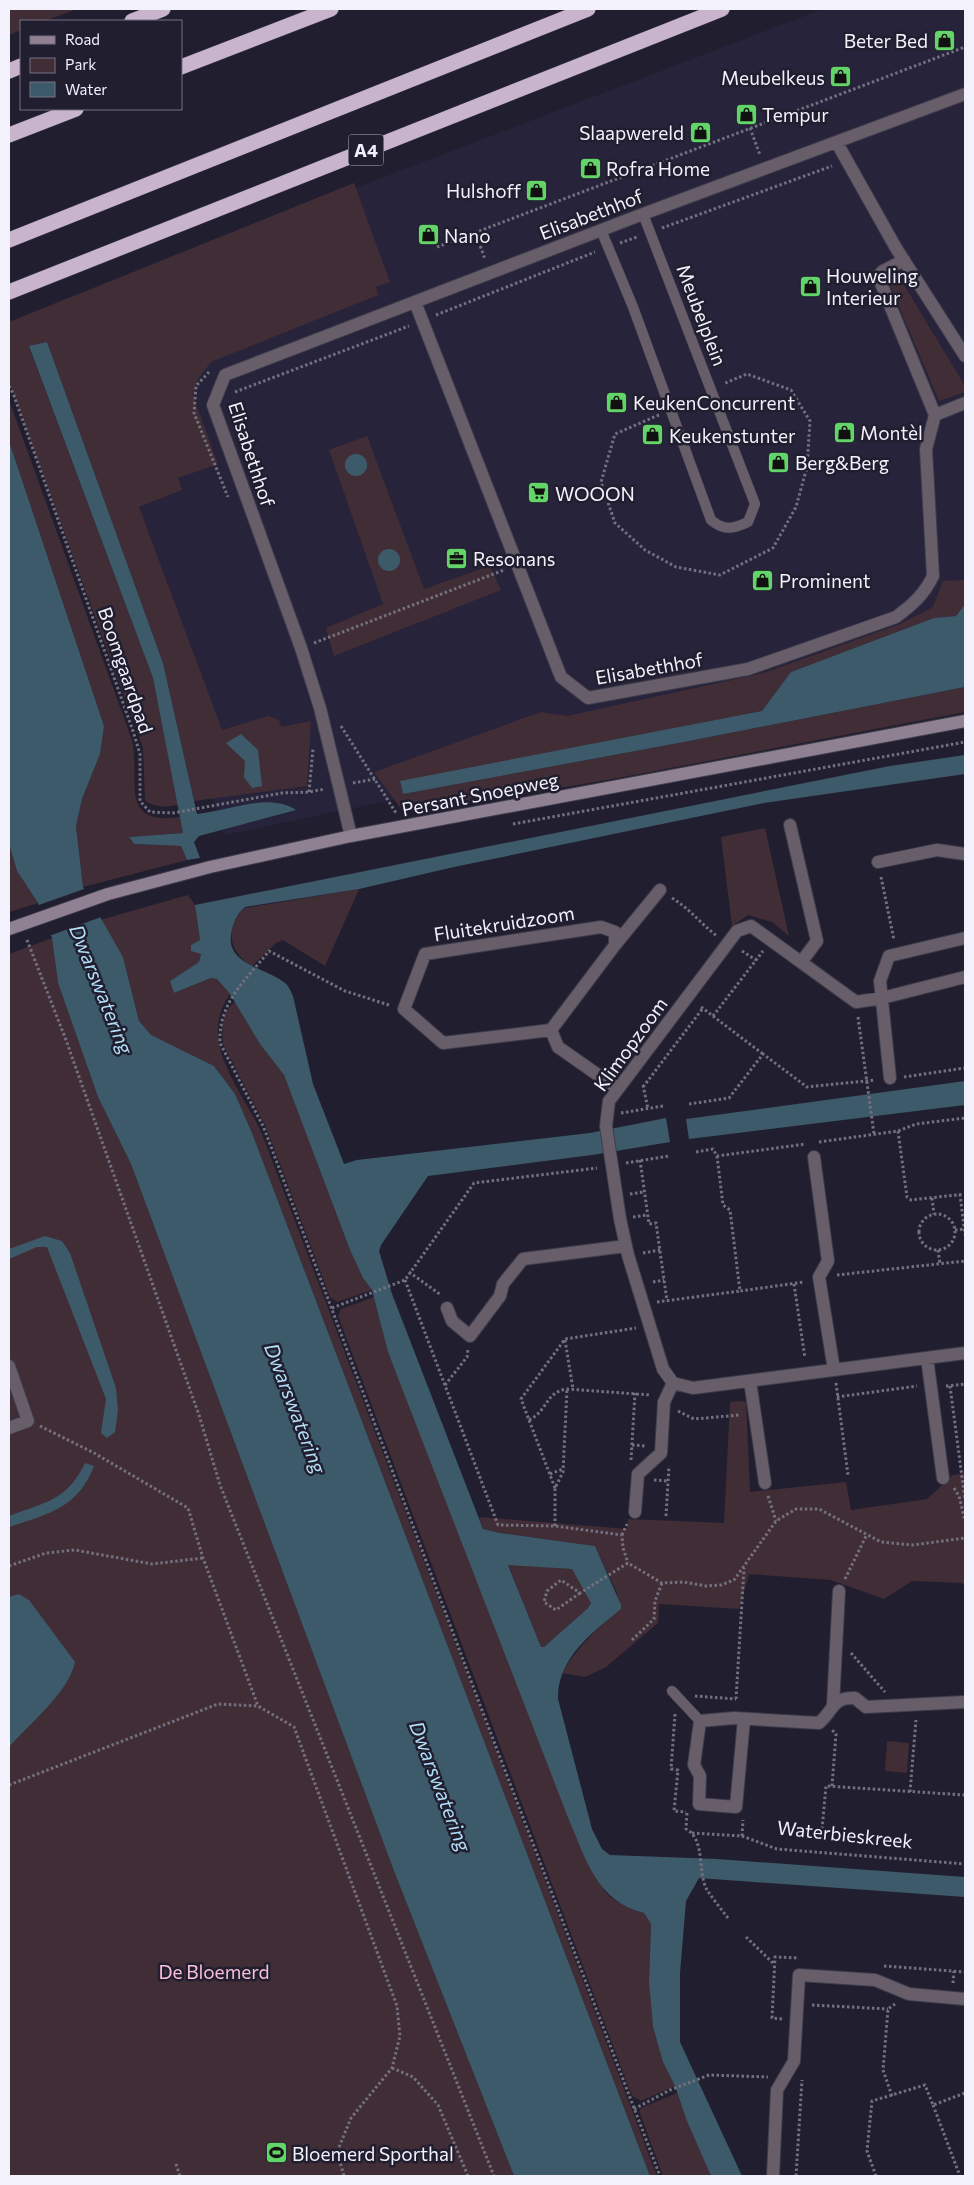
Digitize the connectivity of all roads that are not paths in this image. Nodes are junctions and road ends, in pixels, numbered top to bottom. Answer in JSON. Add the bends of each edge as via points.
{"nodes":[{"id":1,"x":163,"y":9,"type":"edge"},
{"id":2,"x":331,"y":9,"type":"edge"},
{"id":3,"x":588,"y":9,"type":"edge"},
{"id":4,"x":722,"y":9,"type":"edge"},
{"id":5,"x":135,"y":20,"type":"edge"},
{"id":6,"x":182,"y":68,"type":"edge"},
{"id":7,"x":965,"y":94,"type":"edge"},
{"id":8,"x":73,"y":110,"type":"edge"},
{"id":9,"x":9,"y":135,"type":"edge"},
{"id":10,"x":837,"y":143,"type":"junction"},
{"id":11,"x":643,"y":214,"type":"junction"},
{"id":12,"x":602,"y":230,"type":"junction"},
{"id":13,"x":9,"y":240,"type":"edge"},
{"id":14,"x":904,"y":260,"type":"junction"},
{"id":15,"x":9,"y":292,"type":"edge"},
{"id":16,"x":415,"y":302,"type":"junction"},
{"id":17,"x":965,"y":356,"type":"edge"},
{"id":18,"x":965,"y":403,"type":"edge"},
{"id":19,"x":936,"y":416,"type":"junction"},
{"id":20,"x":965,"y":722,"type":"edge"},
{"id":21,"x":790,"y":825,"type":"dead end"},
{"id":22,"x":351,"y":836,"type":"junction"},
{"id":23,"x":965,"y":854,"type":"edge"},
{"id":24,"x":878,"y":862,"type":"road end"},
{"id":25,"x":660,"y":890,"type":"road end"},
{"id":26,"x":9,"y":930,"type":"edge"},
{"id":27,"x":965,"y":938,"type":"edge"},
{"id":28,"x":615,"y":945,"type":"junction"},
{"id":29,"x":802,"y":961,"type":"junction"},
{"id":30,"x":965,"y":977,"type":"edge"},
{"id":31,"x":882,"y":998,"type":"junction"},
{"id":32,"x":551,"y":1030,"type":"junction"},
{"id":33,"x":890,"y":1078,"type":"road end"},
{"id":34,"x":618,"y":1089,"type":"junction"},
{"id":35,"x":814,"y":1157,"type":"dead end"},
{"id":36,"x":626,"y":1246,"type":"junction"},
{"id":37,"x":447,"y":1308,"type":"road end"},
{"id":38,"x":965,"y":1353,"type":"edge"},
{"id":39,"x":927,"y":1358,"type":"junction"},
{"id":40,"x":9,"y":1366,"type":"edge"},
{"id":41,"x":834,"y":1370,"type":"junction"},
{"id":42,"x":750,"y":1381,"type":"junction"},
{"id":43,"x":673,"y":1384,"type":"junction"},
{"id":44,"x":9,"y":1428,"type":"edge"},
{"id":45,"x":943,"y":1478,"type":"road end"},
{"id":46,"x":764,"y":1483,"type":"road end"},
{"id":47,"x":635,"y":1512,"type":"dead end"},
{"id":48,"x":839,"y":1591,"type":"road end"},
{"id":49,"x":672,"y":1691,"type":"dead end"},
{"id":50,"x":965,"y":1702,"type":"edge"},
{"id":51,"x":833,"y":1705,"type":"junction"},
{"id":52,"x":739,"y":1719,"type":"junction"},
{"id":53,"x":700,"y":1721,"type":"junction"},
{"id":54,"x":965,"y":1998,"type":"edge"},
{"id":55,"x":773,"y":2176,"type":"edge"}],
"edges":[{"from":1,"to":5,"type":"highway"},
{"from":2,"to":6,"type":"highway"},
{"from":3,"to":13,"type":"highway","number":"A4"},
{"from":4,"to":15,"type":"highway","number":"A4"},
{"from":7,"to":10,"type":"street","name":"Elisabethhof"},
{"from":8,"to":9,"type":"highway"},
{"from":10,"to":11,"type":"street","name":"Elisabethhof"},
{"from":10,"to":14,"type":"street"},
{"from":11,"to":12,"type":"street","name":"Elisabethhof"},
{"from":11,"to":12,"type":"lane","name":"Meubelplein","via":[[755,504],[748,522],[733,528],[719,527],[711,520]]},
{"from":12,"to":16,"type":"street","name":"Elisabethhof"},
{"from":14,"to":17,"type":"street"},
{"from":14,"to":19,"type":"street","via":[[883,271],[880,281]]},
{"from":16,"to":19,"type":"street","name":"Elisabethhof","via":[[560,677],[588,698],[748,669],[896,617],[915,603],[933,576],[926,449]]},
{"from":16,"to":22,"type":"street","name":"Elisabethhof","via":[[225,375],[213,405],[307,646]]},
{"from":18,"to":19,"type":"street"},
{"from":20,"to":22,"type":"main road","name":"Persant Snoepweg"},
{"from":21,"to":29,"type":"street","via":[[817,940]]},
{"from":22,"to":26,"type":"main road","name":"Persant Snoepweg","via":[[210,867],[108,894]]},
{"from":23,"to":24,"type":"street","via":[[937,850]]},
{"from":25,"to":28,"type":"street"},
{"from":27,"to":31,"type":"street","via":[[889,956],[880,981]]},
{"from":28,"to":32,"type":"street"},
{"from":28,"to":32,"type":"street","name":"Fluitekruidzoom","via":[[615,932],[601,927],[425,954],[404,1009],[443,1043]]},
{"from":29,"to":31,"type":"street","name":"Klimopzoom","via":[[856,1002]]},
{"from":29,"to":34,"type":"street","name":"Klimopzoom","via":[[752,926],[738,931]]},
{"from":30,"to":31,"type":"street"},
{"from":31,"to":33,"type":"street"},
{"from":32,"to":34,"type":"street","via":[[558,1047]]},
{"from":34,"to":36,"type":"street","name":"Klimopzoom","via":[[609,1101],[606,1121]]},
{"from":35,"to":41,"type":"street","via":[[828,1261],[819,1278]]},
{"from":36,"to":37,"type":"street","via":[[523,1259],[470,1336],[452,1321]]},
{"from":36,"to":43,"type":"street","via":[[663,1368]]},
{"from":38,"to":39,"type":"street"},
{"from":39,"to":41,"type":"street"},
{"from":39,"to":45,"type":"street"},
{"from":40,"to":44,"type":"street","via":[[28,1421]]},
{"from":41,"to":42,"type":"street"},
{"from":42,"to":43,"type":"street","via":[[693,1388]]},
{"from":42,"to":46,"type":"street"},
{"from":43,"to":47,"type":"street","via":[[665,1399],[661,1453],[638,1474]]},
{"from":48,"to":51,"type":"street"},
{"from":49,"to":53,"type":"lane"},
{"from":50,"to":51,"type":"street","via":[[866,1708],[855,1698],[843,1698]]},
{"from":51,"to":52,"type":"street","via":[[819,1723]]},
{"from":52,"to":53,"type":"street"},
{"from":52,"to":53,"type":"street","via":[[736,1807],[699,1804],[700,1776],[694,1765]]},
{"from":54,"to":55,"type":"street","via":[[909,1994],[875,1980],[799,1975],[794,2061],[777,2090]]}]}
